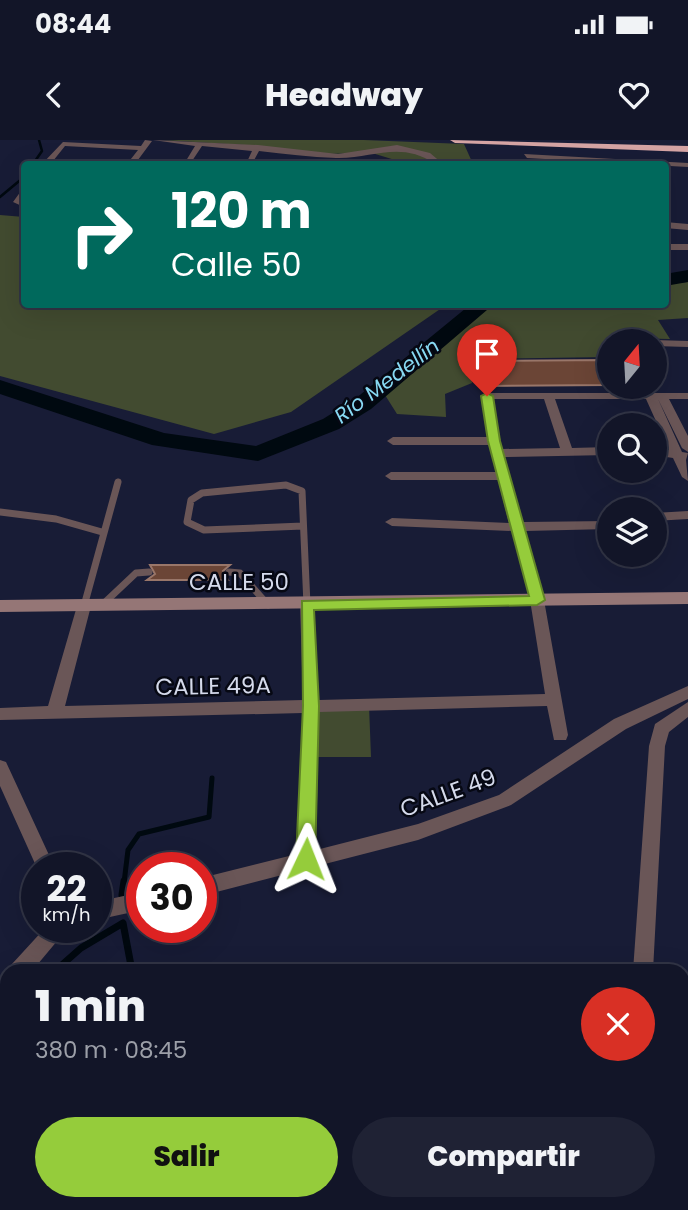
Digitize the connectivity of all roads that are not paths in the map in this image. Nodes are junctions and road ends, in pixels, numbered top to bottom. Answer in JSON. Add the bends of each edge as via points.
{"nodes":[{"id":1,"x":149,"y":140,"type":"edge"},
{"id":2,"x":157,"y":140,"type":"edge"},
{"id":3,"x":455,"y":140,"type":"edge"},
{"id":4,"x":527,"y":142,"type":"junction"},
{"id":5,"x":200,"y":143,"type":"junction"},
{"id":6,"x":258,"y":147,"type":"junction"},
{"id":7,"x":143,"y":148,"type":"junction"},
{"id":8,"x":688,"y":149,"type":"edge"},
{"id":9,"x":527,"y":160,"type":"edge"},
{"id":10,"x":49,"y":161,"type":"edge"},
{"id":11,"x":133,"y":161,"type":"edge"},
{"id":12,"x":189,"y":161,"type":"edge"},
{"id":13,"x":251,"y":161,"type":"edge"},
{"id":14,"x":317,"y":161,"type":"edge"},
{"id":15,"x":435,"y":161,"type":"edge"},
{"id":16,"x":558,"y":161,"type":"edge"},
{"id":17,"x":669,"y":164,"type":"edge"},
{"id":18,"x":688,"y":165,"type":"edge"},
{"id":19,"x":669,"y":225,"type":"edge"},
{"id":20,"x":688,"y":227,"type":"edge"},
{"id":21,"x":669,"y":247,"type":"edge"},
{"id":22,"x":688,"y":247,"type":"edge"},
{"id":23,"x":688,"y":342,"type":"edge"},
{"id":24,"x":667,"y":343,"type":"edge"},
{"id":25,"x":688,"y":389,"type":"edge"},
{"id":26,"x":667,"y":390,"type":"edge"},
{"id":27,"x":597,"y":393,"type":"edge"},
{"id":28,"x":667,"y":393,"type":"edge"},
{"id":29,"x":548,"y":395,"type":"junction"},
{"id":30,"x":688,"y":396,"type":"edge"},
{"id":31,"x":655,"y":399,"type":"edge"},
{"id":32,"x":393,"y":441,"type":"dead end"},
{"id":33,"x":497,"y":447,"type":"junction"},
{"id":34,"x":597,"y":451,"type":"edge"},
{"id":35,"x":567,"y":452,"type":"junction"},
{"id":36,"x":683,"y":452,"type":"edge"},
{"id":37,"x":504,"y":476,"type":"junction"},
{"id":38,"x":390,"y":477,"type":"dead end"},
{"id":39,"x":688,"y":477,"type":"edge"},
{"id":40,"x":118,"y":482,"type":"dead end"},
{"id":41,"x":0,"y":512,"type":"edge"},
{"id":42,"x":667,"y":516,"type":"edge"},
{"id":43,"x":688,"y":516,"type":"edge"},
{"id":44,"x":597,"y":519,"type":"edge"},
{"id":45,"x":393,"y":522,"type":"dead end"},
{"id":46,"x":688,"y":523,"type":"edge"},
{"id":47,"x":517,"y":524,"type":"junction"},
{"id":48,"x":667,"y":524,"type":"edge"},
{"id":49,"x":597,"y":525,"type":"edge"},
{"id":50,"x":303,"y":526,"type":"junction"},
{"id":51,"x":102,"y":532,"type":"junction"},
{"id":52,"x":149,"y":572,"type":"dead end"},
{"id":53,"x":229,"y":572,"type":"dead end"},
{"id":54,"x":688,"y":598,"type":"edge"},
{"id":55,"x":537,"y":600,"type":"junction"},
{"id":56,"x":268,"y":605,"type":"junction"},
{"id":57,"x":307,"y":605,"type":"junction"},
{"id":58,"x":0,"y":606,"type":"edge"},
{"id":59,"x":83,"y":606,"type":"junction"},
{"id":60,"x":101,"y":606,"type":"junction"},
{"id":61,"x":688,"y":692,"type":"edge"},
{"id":62,"x":553,"y":700,"type":"junction"},
{"id":63,"x":311,"y":706,"type":"junction"},
{"id":64,"x":688,"y":708,"type":"edge"},
{"id":65,"x":55,"y":712,"type":"junction"},
{"id":66,"x":0,"y":715,"type":"edge"},
{"id":67,"x":560,"y":735,"type":"dead end"},
{"id":68,"x":0,"y":767,"type":"edge"},
{"id":69,"x":39,"y":852,"type":"edge"},
{"id":70,"x":306,"y":859,"type":"junction"},
{"id":71,"x":217,"y":883,"type":"edge"},
{"id":72,"x":44,"y":943,"type":"edge"},
{"id":73,"x":25,"y":964,"type":"edge"},
{"id":74,"x":643,"y":964,"type":"edge"}],
"edges":[{"from":1,"to":7,"type":"street"},
{"from":2,"to":5,"type":"street"},
{"from":3,"to":4,"type":"highway"},
{"from":4,"to":8,"type":"highway"},
{"from":4,"to":9,"type":"street"},
{"from":5,"to":6,"type":"street"},
{"from":5,"to":12,"type":"street"},
{"from":6,"to":13,"type":"street"},
{"from":6,"to":14,"type":"street"},
{"from":7,"to":10,"type":"street","via":[[63,144]]},
{"from":7,"to":11,"type":"street"},
{"from":9,"to":16,"type":"street"},
{"from":14,"to":15,"type":"street","via":[[397,147]]},
{"from":17,"to":18,"type":"street"},
{"from":19,"to":20,"type":"street"},
{"from":21,"to":22,"type":"street"},
{"from":23,"to":24,"type":"street"},
{"from":25,"to":26,"type":"street"},
{"from":27,"to":29,"type":"street"},
{"from":28,"to":30,"type":"street"},
{"from":29,"to":33,"type":"street","via":[[487,396]]},
{"from":29,"to":35,"type":"street"},
{"from":31,"to":36,"type":"street"},
{"from":32,"to":33,"type":"street"},
{"from":33,"to":35,"type":"street"},
{"from":33,"to":37,"type":"street"},
{"from":34,"to":35,"type":"street"},
{"from":36,"to":39,"type":"street"},
{"from":37,"to":38,"type":"street"},
{"from":37,"to":47,"type":"street"},
{"from":40,"to":51,"type":"lane"},
{"from":41,"to":51,"type":"lane","via":[[56,519]]},
{"from":42,"to":43,"type":"street"},
{"from":44,"to":47,"type":"street"},
{"from":45,"to":47,"type":"street"},
{"from":46,"to":48,"type":"street"},
{"from":47,"to":49,"type":"street"},
{"from":47,"to":55,"type":"street"},
{"from":50,"to":50,"type":"lane","via":[[204,530],[187,522],[191,500],[202,493],[286,485],[302,491]]},
{"from":50,"to":57,"type":"lane"},
{"from":51,"to":59,"type":"lane"},
{"from":52,"to":60,"type":"lane","via":[[136,573]]},
{"from":53,"to":56,"type":"lane","via":[[240,573]]},
{"from":54,"to":55,"type":"main road","name":"CALLE 50"},
{"from":55,"to":57,"type":"main road","name":"CALLE 50"},
{"from":55,"to":62,"type":"street"},
{"from":56,"to":57,"type":"main road","name":"CALLE 50"},
{"from":56,"to":60,"type":"main road","name":"CALLE 50"},
{"from":57,"to":63,"type":"street"},
{"from":58,"to":59,"type":"main road","name":"CALLE 50"},
{"from":59,"to":60,"type":"main road","name":"CALLE 50"},
{"from":59,"to":65,"type":"street"},
{"from":61,"to":70,"type":"street","name":"CALLE 49","via":[[620,724],[505,800],[418,832]]},
{"from":62,"to":63,"type":"street","name":"CALLE 49A"},
{"from":62,"to":67,"type":"street"},
{"from":63,"to":65,"type":"street","name":"CALLE 49A"},
{"from":63,"to":70,"type":"street"},
{"from":64,"to":74,"type":"street","via":[[661,729],[657,746]]},
{"from":65,"to":66,"type":"street","name":"CALLE 49A"},
{"from":68,"to":69,"type":"street"},
{"from":70,"to":71,"type":"street","name":"CALLE 49"},
{"from":72,"to":73,"type":"street"}]}
